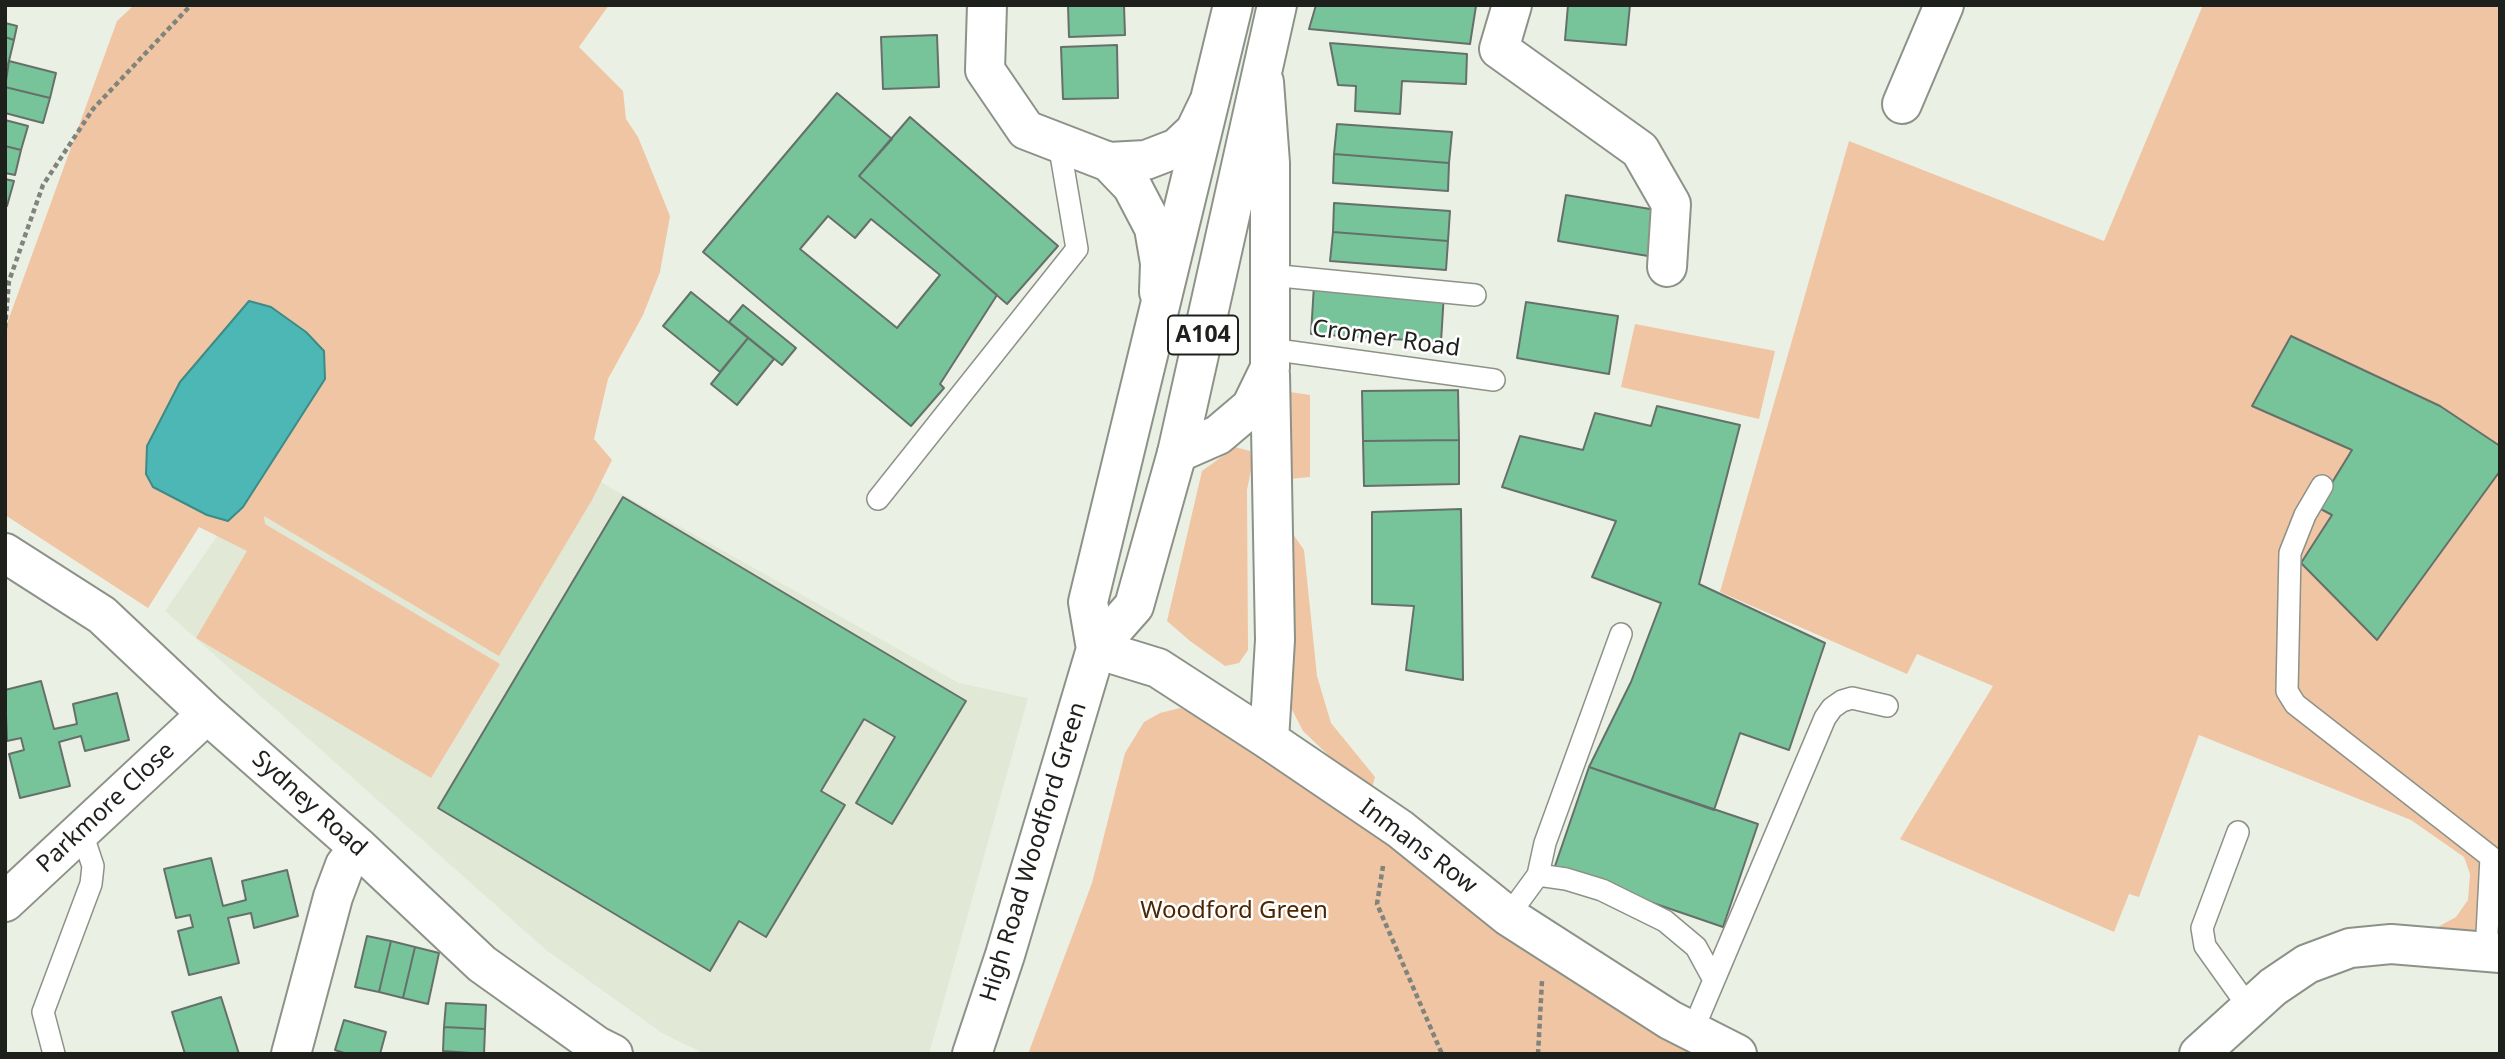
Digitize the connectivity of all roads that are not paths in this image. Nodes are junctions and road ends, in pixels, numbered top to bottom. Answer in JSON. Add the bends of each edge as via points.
{"nodes":[{"id":1,"x":987,"y":5,"type":"edge"},
{"id":2,"x":1233,"y":5,"type":"edge"},
{"id":3,"x":1277,"y":5,"type":"edge"},
{"id":4,"x":1512,"y":5,"type":"edge"},
{"id":5,"x":1944,"y":5,"type":"edge"},
{"id":6,"x":1263,"y":63,"type":"junction"},
{"id":7,"x":1213,"y":93,"type":"junction"},
{"id":8,"x":1902,"y":104,"type":"dead end"},
{"id":9,"x":1059,"y":143,"type":"junction"},
{"id":10,"x":1109,"y":162,"type":"junction"},
{"id":11,"x":1667,"y":267,"type":"dead end"},
{"id":12,"x":1270,"y":275,"type":"junction"},
{"id":13,"x":1475,"y":295,"type":"dead end"},
{"id":14,"x":1158,"y":312,"type":"junction"},
{"id":15,"x":1270,"y":359,"type":"junction"},
{"id":16,"x":1494,"y":380,"type":"dead end"},
{"id":17,"x":1177,"y":453,"type":"junction"},
{"id":18,"x":2322,"y":486,"type":"dead end"},
{"id":19,"x":878,"y":499,"type":"dead end"},
{"id":20,"x":5,"y":553,"type":"edge"},
{"id":21,"x":1620,"y":634,"type":"dead end"},
{"id":22,"x":1096,"y":649,"type":"junction"},
{"id":23,"x":1887,"y":706,"type":"dead end"},
{"id":24,"x":207,"y":714,"type":"junction"},
{"id":25,"x":1269,"y":740,"type":"junction"},
{"id":26,"x":81,"y":830,"type":"junction"},
{"id":27,"x":2238,"y":832,"type":"dead end"},
{"id":28,"x":359,"y":848,"type":"junction"},
{"id":29,"x":1538,"y":875,"type":"junction"},
{"id":30,"x":5,"y":902,"type":"edge"},
{"id":31,"x":1508,"y":916,"type":"junction"},
{"id":32,"x":2493,"y":953,"type":"edge"},
{"id":33,"x":1714,"y":980,"type":"junction"},
{"id":34,"x":2250,"y":1009,"type":"junction"},
{"id":35,"x":1692,"y":1031,"type":"junction"},
{"id":36,"x":54,"y":1054,"type":"edge"},
{"id":37,"x":291,"y":1054,"type":"edge"},
{"id":38,"x":613,"y":1054,"type":"edge"},
{"id":39,"x":972,"y":1054,"type":"edge"},
{"id":40,"x":1737,"y":1054,"type":"edge"},
{"id":41,"x":2199,"y":1054,"type":"edge"}],
"edges":[{"from":1,"to":9,"type":"street","via":[[985,70],[1026,130]]},
{"from":2,"to":7,"type":"street","name":"High Road Woodford Green","number":"A104"},
{"from":3,"to":6,"type":"street","name":"High Road Woodford Green","number":"A104"},
{"from":4,"to":11,"type":"street","via":[[1499,49],[1640,150],[1671,204]]},
{"from":5,"to":8,"type":"street"},
{"from":6,"to":12,"type":"street","via":[[1270,163]]},
{"from":6,"to":17,"type":"street","name":"High Road Woodford Green","number":"A104"},
{"from":7,"to":10,"type":"street","via":[[1195,131],[1177,148],[1146,160]]},
{"from":7,"to":14,"type":"street","name":"High Road Woodford Green","number":"A104"},
{"from":9,"to":10,"type":"street"},
{"from":9,"to":19,"type":"lane","via":[[1077,249]]},
{"from":10,"to":14,"type":"street","via":[[1132,186],[1154,228],[1160,263]]},
{"from":12,"to":13,"type":"lane"},
{"from":12,"to":15,"type":"street"},
{"from":14,"to":22,"type":"street","name":"High Road Woodford Green","number":"A104","via":[[1088,603]]},
{"from":15,"to":16,"type":"lane","name":"Cromer Road"},
{"from":15,"to":17,"type":"street","via":[[1251,407],[1218,435]]},
{"from":15,"to":25,"type":"street","via":[[1275,640]]},
{"from":17,"to":22,"type":"street","name":"High Road Woodford Green","number":"A104","via":[[1134,606]]},
{"from":18,"to":32,"type":"lane","via":[[2290,553],[2287,691],[2295,704],[2491,858]]},
{"from":20,"to":24,"type":"street","name":"Sydney Road","via":[[102,615]]},
{"from":21,"to":29,"type":"lane","via":[[1545,843]]},
{"from":22,"to":25,"type":"street","name":"Inmans Row","via":[[1158,668]]},
{"from":22,"to":39,"type":"street","name":"High Road Woodford Green","number":"A104"},
{"from":23,"to":33,"type":"lane","via":[[1852,698],[1832,708],[1825,718]]},
{"from":24,"to":26,"type":"street","name":"Parkmore Close"},
{"from":24,"to":28,"type":"street","name":"Sydney Road"},
{"from":25,"to":31,"type":"street","name":"Inmans Row","via":[[1400,830]]},
{"from":26,"to":30,"type":"street","name":"Parkmore Close"},
{"from":26,"to":36,"type":"lane","via":[[93,866],[91,884],[43,1012]]},
{"from":27,"to":34,"type":"lane","via":[[2202,928],[2205,946]]},
{"from":28,"to":37,"type":"street","via":[[345,866],[333,897]]},
{"from":28,"to":38,"type":"street","name":"Sydney Road","via":[[482,964]]},
{"from":29,"to":31,"type":"lane"},
{"from":29,"to":33,"type":"lane","via":[[1602,890],[1665,921],[1696,947]]},
{"from":31,"to":35,"type":"street","name":"Inmans Row"},
{"from":32,"to":34,"type":"street","via":[[2391,944],[2350,948],[2306,964]]},
{"from":33,"to":35,"type":"lane"},
{"from":34,"to":41,"type":"street"},
{"from":35,"to":40,"type":"street","name":"Inmans Row"}]}
